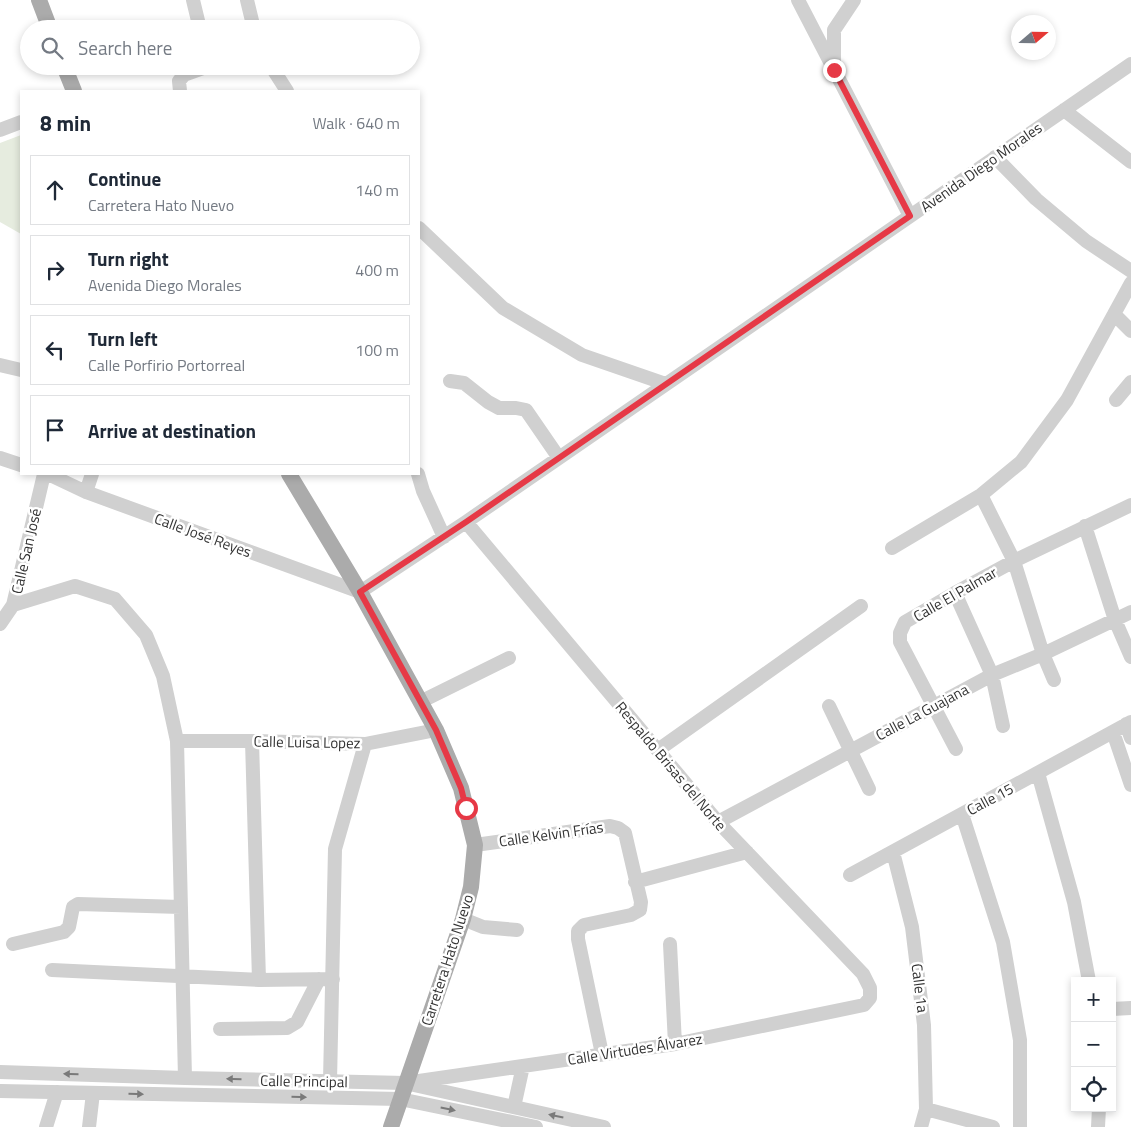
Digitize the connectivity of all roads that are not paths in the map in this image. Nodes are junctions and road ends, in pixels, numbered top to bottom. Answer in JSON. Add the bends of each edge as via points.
{"nodes":[{"id":1,"x":39,"y":0,"type":"edge"},
{"id":2,"x":193,"y":0,"type":"edge"},
{"id":3,"x":247,"y":0,"type":"edge"},
{"id":4,"x":798,"y":0,"type":"edge"},
{"id":5,"x":854,"y":0,"type":"edge"},
{"id":6,"x":47,"y":20,"type":"edge"},
{"id":7,"x":198,"y":20,"type":"edge"},
{"id":8,"x":252,"y":20,"type":"edge"},
{"id":9,"x":1131,"y":64,"type":"edge"},
{"id":10,"x":834,"y":70,"type":"junction"},
{"id":11,"x":68,"y":75,"type":"edge"},
{"id":12,"x":184,"y":75,"type":"edge"},
{"id":13,"x":277,"y":75,"type":"edge"},
{"id":14,"x":74,"y":90,"type":"edge"},
{"id":15,"x":180,"y":90,"type":"edge"},
{"id":16,"x":286,"y":90,"type":"edge"},
{"id":17,"x":1064,"y":110,"type":"junction"},
{"id":18,"x":20,"y":122,"type":"edge"},
{"id":19,"x":0,"y":130,"type":"edge"},
{"id":20,"x":995,"y":157,"type":"junction"},
{"id":21,"x":1131,"y":162,"type":"edge"},
{"id":22,"x":910,"y":216,"type":"junction"},
{"id":23,"x":420,"y":229,"type":"edge"},
{"id":24,"x":1131,"y":271,"type":"edge"},
{"id":25,"x":1131,"y":284,"type":"edge"},
{"id":26,"x":1114,"y":314,"type":"junction"},
{"id":27,"x":1131,"y":330,"type":"edge"},
{"id":28,"x":0,"y":365,"type":"edge"},
{"id":29,"x":20,"y":370,"type":"edge"},
{"id":30,"x":450,"y":381,"type":"dead end"},
{"id":31,"x":1131,"y":382,"type":"edge"},
{"id":32,"x":666,"y":384,"type":"junction"},
{"id":33,"x":1116,"y":400,"type":"dead end"},
{"id":34,"x":0,"y":458,"type":"edge"},
{"id":35,"x":559,"y":458,"type":"junction"},
{"id":36,"x":20,"y":465,"type":"edge"},
{"id":37,"x":44,"y":475,"type":"edge"},
{"id":38,"x":50,"y":475,"type":"edge"},
{"id":39,"x":92,"y":475,"type":"edge"},
{"id":40,"x":290,"y":475,"type":"edge"},
{"id":41,"x":418,"y":475,"type":"edge"},
{"id":42,"x":86,"y":492,"type":"junction"},
{"id":43,"x":981,"y":494,"type":"junction"},
{"id":44,"x":1131,"y":505,"type":"edge"},
{"id":45,"x":466,"y":522,"type":"junction"},
{"id":46,"x":1085,"y":526,"type":"junction"},
{"id":47,"x":444,"y":537,"type":"junction"},
{"id":48,"x":892,"y":548,"type":"dead end"},
{"id":49,"x":1014,"y":561,"type":"junction"},
{"id":50,"x":360,"y":592,"type":"junction"},
{"id":51,"x":955,"y":593,"type":"junction"},
{"id":52,"x":13,"y":605,"type":"junction"},
{"id":53,"x":861,"y":606,"type":"dead end"},
{"id":54,"x":1131,"y":612,"type":"edge"},
{"id":55,"x":1115,"y":620,"type":"junction"},
{"id":56,"x":0,"y":624,"type":"edge"},
{"id":57,"x":1043,"y":654,"type":"junction"},
{"id":58,"x":1131,"y":657,"type":"edge"},
{"id":59,"x":509,"y":658,"type":"dead end"},
{"id":60,"x":992,"y":675,"type":"junction"},
{"id":61,"x":1054,"y":680,"type":"dead end"},
{"id":62,"x":420,"y":702,"type":"junction"},
{"id":63,"x":830,"y":706,"type":"dead end"},
{"id":64,"x":933,"y":706,"type":"junction"},
{"id":65,"x":1129,"y":723,"type":"edge"},
{"id":66,"x":1003,"y":726,"type":"dead end"},
{"id":67,"x":436,"y":730,"type":"junction"},
{"id":68,"x":1113,"y":732,"type":"junction"},
{"id":69,"x":1131,"y":738,"type":"edge"},
{"id":70,"x":177,"y":741,"type":"junction"},
{"id":71,"x":252,"y":741,"type":"junction"},
{"id":72,"x":365,"y":744,"type":"junction"},
{"id":73,"x":956,"y":748,"type":"dead end"},
{"id":74,"x":658,"y":750,"type":"junction"},
{"id":75,"x":851,"y":750,"type":"junction"},
{"id":76,"x":1038,"y":773,"type":"junction"},
{"id":77,"x":1131,"y":785,"type":"edge"},
{"id":78,"x":869,"y":789,"type":"dead end"},
{"id":79,"x":962,"y":814,"type":"junction"},
{"id":80,"x":718,"y":822,"type":"junction"},
{"id":81,"x":474,"y":844,"type":"junction"},
{"id":82,"x":747,"y":852,"type":"junction"},
{"id":83,"x":893,"y":852,"type":"junction"},
{"id":84,"x":850,"y":875,"type":"dead end"},
{"id":85,"x":635,"y":882,"type":"junction"},
{"id":86,"x":181,"y":906,"type":"junction"},
{"id":87,"x":463,"y":919,"type":"junction"},
{"id":88,"x":518,"y":930,"type":"dead end"},
{"id":89,"x":14,"y":944,"type":"dead end"},
{"id":90,"x":670,"y":944,"type":"dead end"},
{"id":91,"x":52,"y":970,"type":"dead end"},
{"id":92,"x":183,"y":976,"type":"junction"},
{"id":93,"x":1088,"y":977,"type":"edge"},
{"id":94,"x":326,"y":979,"type":"junction"},
{"id":95,"x":259,"y":980,"type":"junction"},
{"id":96,"x":864,"y":1005,"type":"joint"},
{"id":97,"x":1131,"y":1008,"type":"edge"},
{"id":98,"x":1116,"y":1009,"type":"edge"},
{"id":99,"x":220,"y":1029,"type":"dead end"},
{"id":100,"x":675,"y":1044,"type":"junction"},
{"id":101,"x":602,"y":1054,"type":"junction"},
{"id":102,"x":523,"y":1066,"type":"junction"},
{"id":103,"x":0,"y":1072,"type":"edge"},
{"id":104,"x":185,"y":1078,"type":"junction"},
{"id":105,"x":330,"y":1081,"type":"junction"},
{"id":106,"x":405,"y":1083,"type":"junction"},
{"id":107,"x":0,"y":1091,"type":"edge"},
{"id":108,"x":57,"y":1092,"type":"junction"},
{"id":109,"x":93,"y":1093,"type":"junction"},
{"id":110,"x":400,"y":1099,"type":"junction"},
{"id":111,"x":498,"y":1103,"type":"junction"},
{"id":112,"x":514,"y":1107,"type":"junction"},
{"id":113,"x":926,"y":1109,"type":"junction"},
{"id":114,"x":1099,"y":1112,"type":"edge"},
{"id":115,"x":497,"y":1123,"type":"edge"},
{"id":116,"x":46,"y":1127,"type":"edge"},
{"id":117,"x":89,"y":1127,"type":"edge"},
{"id":118,"x":391,"y":1127,"type":"edge"},
{"id":119,"x":536,"y":1127,"type":"edge"},
{"id":120,"x":604,"y":1127,"type":"edge"},
{"id":121,"x":922,"y":1127,"type":"edge"},
{"id":122,"x":993,"y":1127,"type":"edge"},
{"id":123,"x":1020,"y":1127,"type":"edge"},
{"id":124,"x":1098,"y":1127,"type":"edge"}],
"edges":[{"from":1,"to":6,"type":"main road"},
{"from":2,"to":7,"type":"street"},
{"from":3,"to":8,"type":"street"},
{"from":4,"to":10,"type":"street"},
{"from":5,"to":10,"type":"street","via":[[834,30]]},
{"from":9,"to":17,"type":"street","name":"Avenida Diego Morales"},
{"from":10,"to":22,"type":"street"},
{"from":11,"to":14,"type":"main road"},
{"from":12,"to":15,"type":"street","via":[[179,81]]},
{"from":13,"to":16,"type":"street"},
{"from":17,"to":20,"type":"street","name":"Avenida Diego Morales"},
{"from":17,"to":21,"type":"street"},
{"from":18,"to":19,"type":"street"},
{"from":20,"to":22,"type":"street","name":"Avenida Diego Morales"},
{"from":20,"to":24,"type":"street","via":[[1036,199],[1086,241]]},
{"from":22,"to":32,"type":"street","name":"Avenida Diego Morales"},
{"from":23,"to":32,"type":"street","via":[[503,308],[582,355]]},
{"from":25,"to":26,"type":"street"},
{"from":26,"to":27,"type":"street"},
{"from":26,"to":43,"type":"street","via":[[1067,400],[1021,462]]},
{"from":28,"to":29,"type":"street"},
{"from":30,"to":35,"type":"street","via":[[464,383],[499,408],[526,410]]},
{"from":31,"to":33,"type":"street"},
{"from":32,"to":35,"type":"street","name":"Avenida Diego Morales"},
{"from":34,"to":36,"type":"street"},
{"from":35,"to":45,"type":"street","name":"Avenida Diego Morales"},
{"from":37,"to":52,"type":"street","name":"Calle San José"},
{"from":38,"to":42,"type":"street","name":"Calle José Reyes"},
{"from":39,"to":42,"type":"street"},
{"from":40,"to":50,"type":"main road","name":"Carretera Hato Nuevo"},
{"from":41,"to":47,"type":"street"},
{"from":42,"to":50,"type":"street","name":"Calle José Reyes"},
{"from":43,"to":48,"type":"street"},
{"from":43,"to":49,"type":"street"},
{"from":44,"to":46,"type":"street","name":"Calle El Palmar"},
{"from":45,"to":47,"type":"street","name":"Avenida Diego Morales"},
{"from":45,"to":74,"type":"street","name":"Respaldo Brisas del Norte"},
{"from":46,"to":49,"type":"street","name":"Calle El Palmar"},
{"from":46,"to":55,"type":"street"},
{"from":47,"to":50,"type":"street","name":"Avenida Diego Morales"},
{"from":49,"to":51,"type":"street","name":"Calle El Palmar"},
{"from":49,"to":57,"type":"street"},
{"from":50,"to":62,"type":"main road","name":"Carretera Hato Nuevo"},
{"from":51,"to":60,"type":"street"},
{"from":51,"to":64,"type":"street","name":"Calle El Palmar","via":[[906,622],[900,633],[900,642]]},
{"from":52,"to":56,"type":"street","name":"Calle San José"},
{"from":52,"to":70,"type":"street","via":[[75,586],[115,599],[146,635],[163,676]]},
{"from":53,"to":74,"type":"street"},
{"from":54,"to":55,"type":"street","name":"Calle La Guajana"},
{"from":55,"to":57,"type":"street","name":"Calle La Guajana"},
{"from":55,"to":58,"type":"street"},
{"from":57,"to":60,"type":"street","name":"Calle La Guajana"},
{"from":57,"to":61,"type":"street"},
{"from":59,"to":62,"type":"street"},
{"from":60,"to":64,"type":"street","name":"Calle La Guajana"},
{"from":60,"to":66,"type":"street"},
{"from":62,"to":67,"type":"main road","name":"Carretera Hato Nuevo"},
{"from":63,"to":75,"type":"street"},
{"from":64,"to":73,"type":"street","name":"Calle El Palmar"},
{"from":64,"to":75,"type":"street","name":"Calle La Guajana"},
{"from":65,"to":68,"type":"street","name":"Calle 15"},
{"from":65,"to":69,"type":"street"},
{"from":67,"to":72,"type":"street","name":"Calle Luisa Lopez"},
{"from":67,"to":81,"type":"main road","name":"Carretera Hato Nuevo","via":[[461,788]]},
{"from":68,"to":76,"type":"street","name":"Calle 15"},
{"from":68,"to":77,"type":"street"},
{"from":70,"to":71,"type":"street","name":"Calle Luisa Lopez"},
{"from":70,"to":86,"type":"street"},
{"from":71,"to":72,"type":"street","name":"Calle Luisa Lopez"},
{"from":71,"to":95,"type":"street"},
{"from":72,"to":94,"type":"street","via":[[335,849]]},
{"from":74,"to":80,"type":"street","name":"Respaldo Brisas del Norte"},
{"from":75,"to":78,"type":"street"},
{"from":75,"to":80,"type":"street","name":"Calle La Guajana"},
{"from":76,"to":79,"type":"street","name":"Calle 15"},
{"from":76,"to":93,"type":"street","via":[[1074,902]]},
{"from":79,"to":83,"type":"street","name":"Calle 15"},
{"from":79,"to":123,"type":"street","via":[[1003,942],[1020,1040]]},
{"from":80,"to":82,"type":"street","name":"Respaldo Brisas del Norte"},
{"from":81,"to":85,"type":"street","name":"Calle Kelvin Frías","via":[[610,826],[625,833]]},
{"from":81,"to":87,"type":"main road","name":"Carretera Hato Nuevo","via":[[471,887]]},
{"from":82,"to":85,"type":"street"},
{"from":82,"to":96,"type":"street","name":"Respaldo Brisas del Norte","via":[[863,974],[870,988],[870,998]]},
{"from":83,"to":84,"type":"street","name":"Calle 15"},
{"from":83,"to":113,"type":"street","name":"Calle 1a","via":[[912,927],[924,1025]]},
{"from":85,"to":101,"type":"street","name":"Calle Kelvin Frías","via":[[640,910],[631,916],[584,925],[578,931]]},
{"from":86,"to":89,"type":"street","via":[[78,904],[73,907],[70,927],[64,932]]},
{"from":86,"to":92,"type":"street"},
{"from":87,"to":88,"type":"street","via":[[483,927]]},
{"from":87,"to":106,"type":"main road","name":"Carretera Hato Nuevo"},
{"from":90,"to":100,"type":"street"},
{"from":91,"to":92,"type":"street"},
{"from":92,"to":95,"type":"street"},
{"from":92,"to":104,"type":"street"},
{"from":94,"to":95,"type":"street"},
{"from":94,"to":99,"type":"street","via":[[297,1022],[287,1028]]},
{"from":94,"to":105,"type":"street"},
{"from":96,"to":100,"type":"street","name":"Calle Virtudes Álvarez"},
{"from":97,"to":98,"type":"street"},
{"from":100,"to":101,"type":"street","name":"Calle Virtudes Álvarez"},
{"from":101,"to":102,"type":"street","name":"Calle Virtudes Álvarez"},
{"from":102,"to":106,"type":"street","name":"Calle Virtudes Álvarez"},
{"from":102,"to":112,"type":"street"},
{"from":104,"to":103,"type":"street","name":"Calle Principal","one_way":true},
{"from":105,"to":104,"type":"street","name":"Calle Principal","one_way":true},
{"from":105,"to":106,"type":"street","name":"Calle Principal"},
{"from":106,"to":110,"type":"main road","name":"Carretera Hato Nuevo"},
{"from":106,"to":111,"type":"street","name":"Calle Principal"},
{"from":107,"to":108,"type":"street","name":"Calle Principal"},
{"from":108,"to":109,"type":"street","name":"Calle Principal"},
{"from":108,"to":116,"type":"street"},
{"from":109,"to":110,"type":"street","name":"Calle Principal","one_way":true},
{"from":109,"to":117,"type":"street"},
{"from":110,"to":115,"type":"street","name":"Calle Principal","one_way":true},
{"from":110,"to":118,"type":"main road","name":"Carretera Hato Nuevo"},
{"from":111,"to":112,"type":"street","name":"Calle Principal"},
{"from":111,"to":115,"type":"street"},
{"from":120,"to":112,"type":"street","name":"Calle Principal","one_way":true},
{"from":113,"to":121,"type":"street","name":"Calle 1a"},
{"from":113,"to":122,"type":"street"},
{"from":114,"to":124,"type":"street"},
{"from":115,"to":119,"type":"street","name":"Calle Principal"}]}
